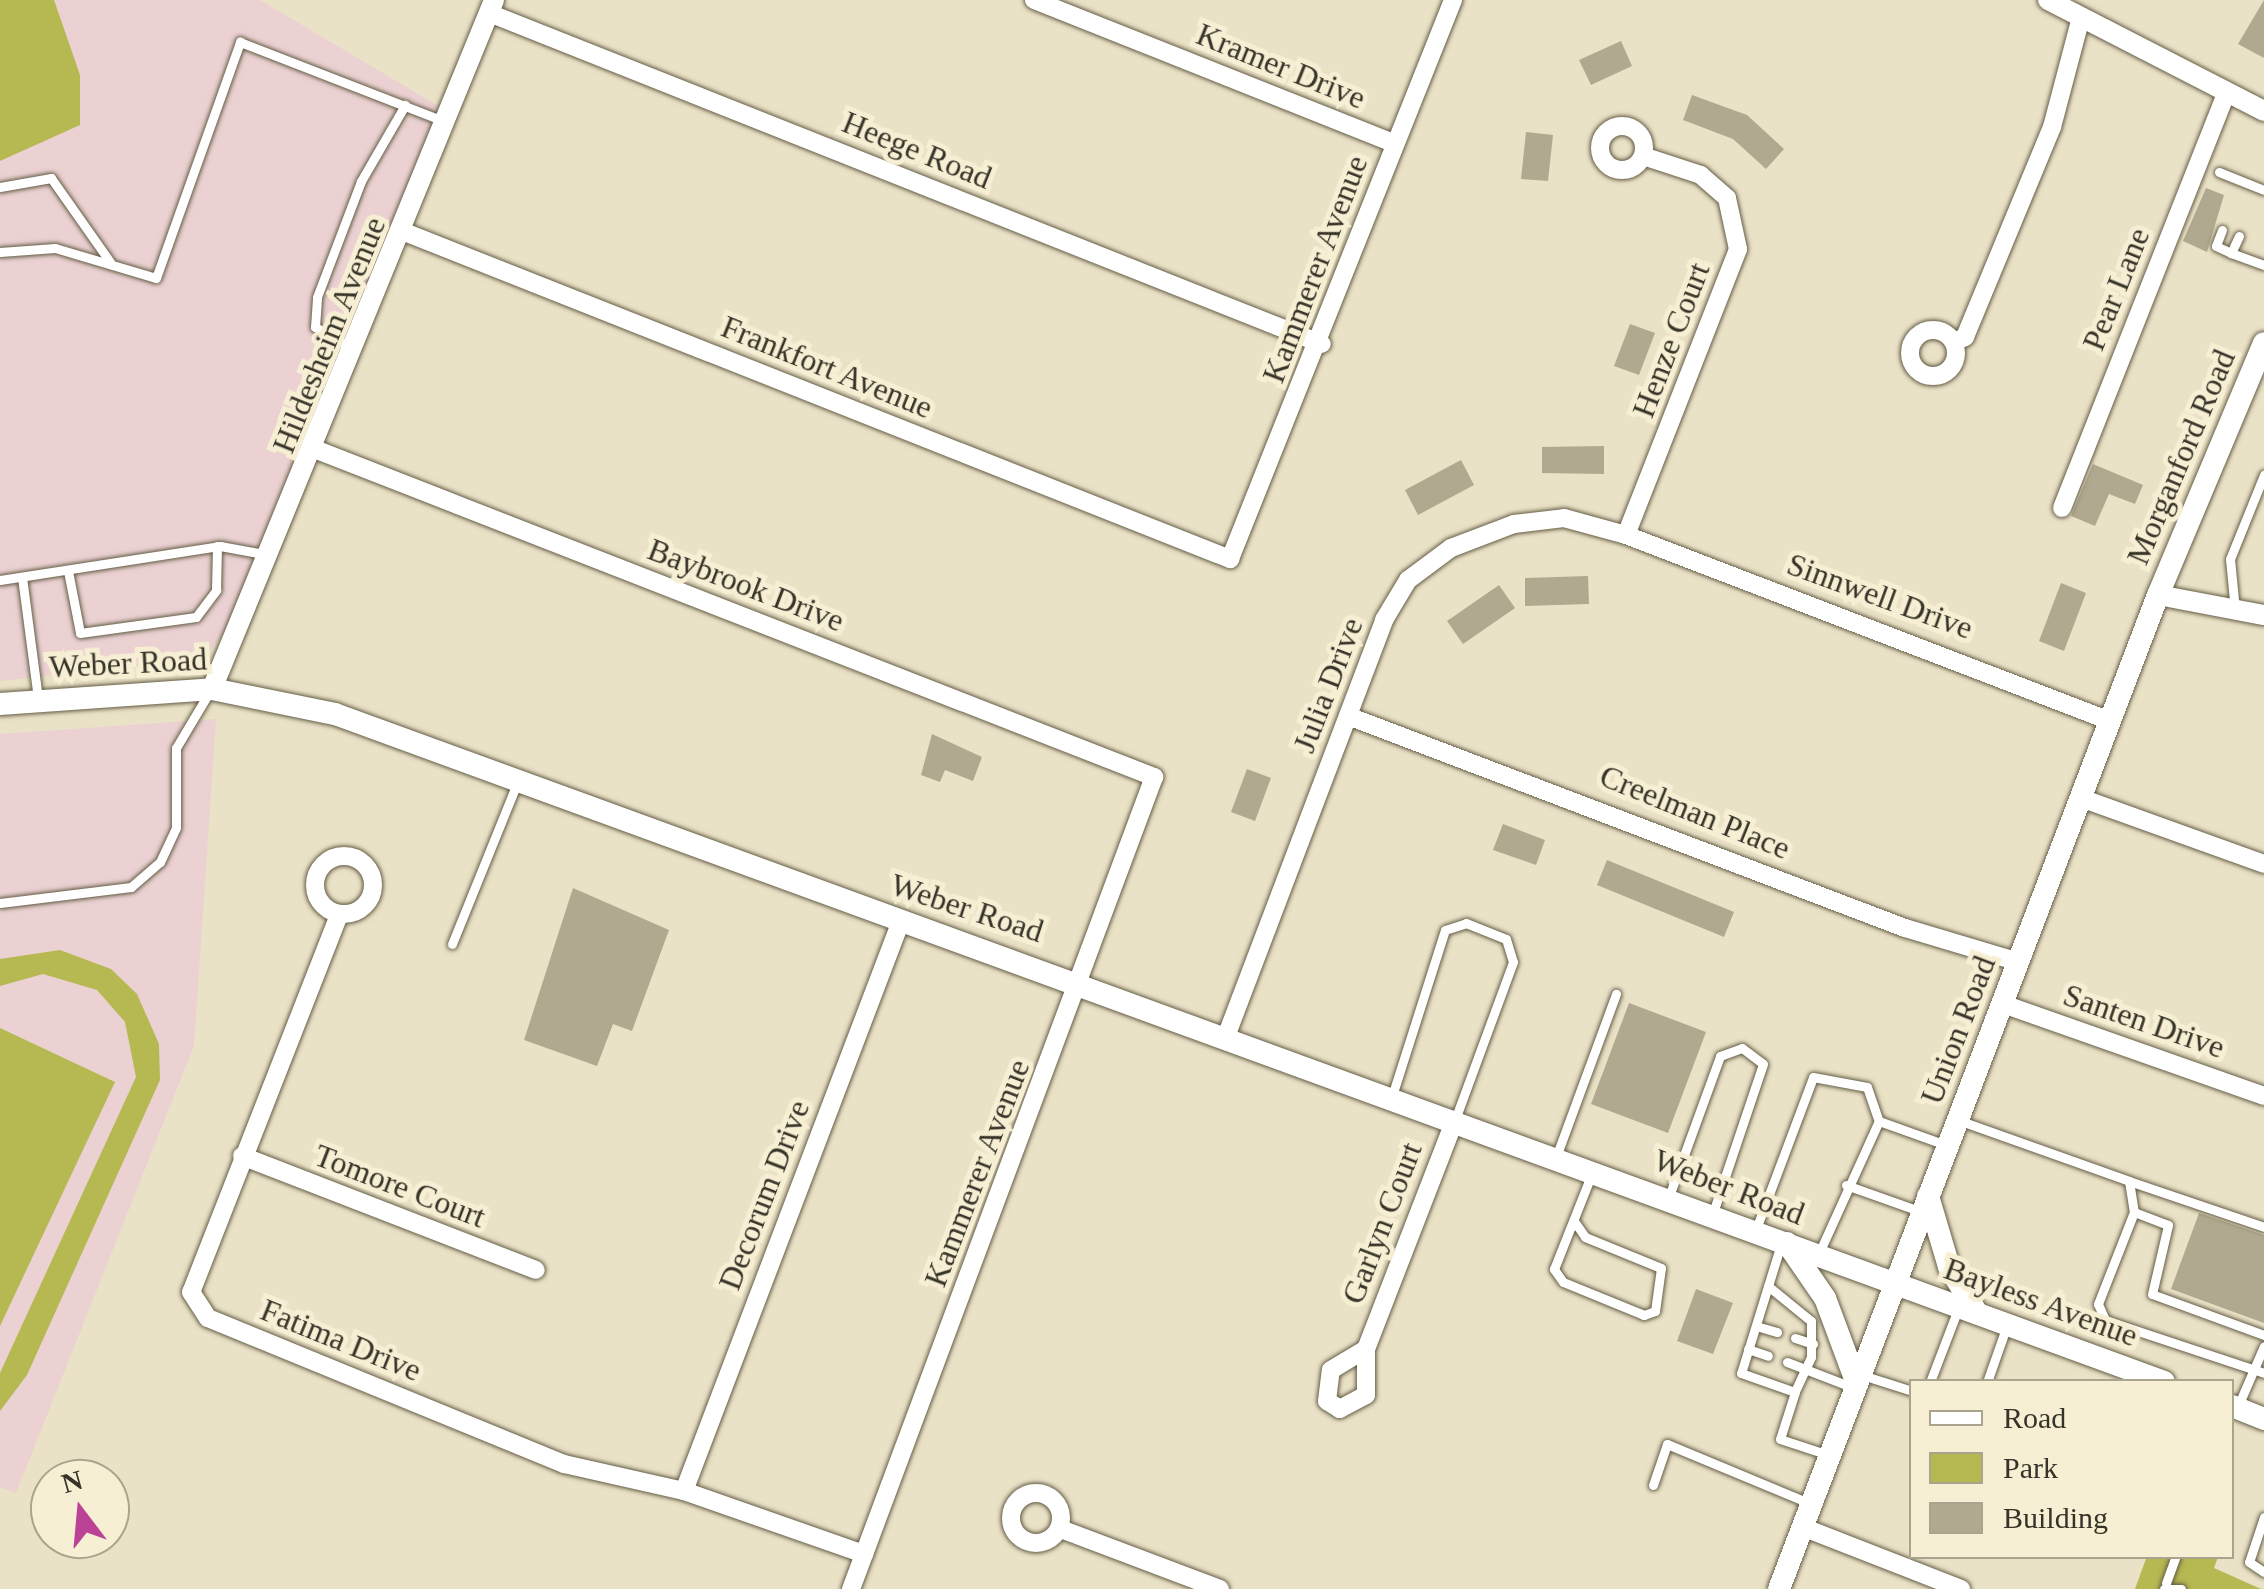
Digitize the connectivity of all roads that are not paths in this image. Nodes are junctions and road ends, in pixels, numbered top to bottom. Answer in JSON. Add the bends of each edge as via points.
{"nodes":[{"id":1,"x":1034,"y":0,"type":"edge"},
{"id":2,"x":1452,"y":0,"type":"edge"},
{"id":3,"x":2048,"y":0,"type":"edge"},
{"id":4,"x":492,"y":6,"type":"edge"},
{"id":5,"x":2081,"y":17,"type":"junction"},
{"id":6,"x":2227,"y":91,"type":"junction"},
{"id":7,"x":405,"y":105,"type":"junction"},
{"id":8,"x":2264,"y":111,"type":"edge"},
{"id":9,"x":446,"y":122,"type":"junction"},
{"id":10,"x":1394,"y":144,"type":"junction"},
{"id":11,"x":1643,"y":156,"type":"dead end"},
{"id":12,"x":2219,"y":172,"type":"dead end"},
{"id":13,"x":0,"y":187,"type":"edge"},
{"id":14,"x":2262,"y":189,"type":"edge"},
{"id":15,"x":2222,"y":230,"type":"dead end"},
{"id":16,"x":402,"y":231,"type":"junction"},
{"id":17,"x":2239,"y":236,"type":"dead end"},
{"id":18,"x":2254,"y":245,"type":"dead end"},
{"id":19,"x":0,"y":252,"type":"edge"},
{"id":20,"x":2232,"y":253,"type":"junction"},
{"id":21,"x":2248,"y":259,"type":"junction"},
{"id":22,"x":111,"y":263,"type":"junction"},
{"id":23,"x":2264,"y":266,"type":"edge"},
{"id":24,"x":1954,"y":342,"type":"dead end"},
{"id":25,"x":2264,"y":343,"type":"edge"},
{"id":26,"x":1322,"y":344,"type":"junction"},
{"id":27,"x":356,"y":350,"type":"junction"},
{"id":28,"x":316,"y":450,"type":"junction"},
{"id":29,"x":2264,"y":475,"type":"edge"},
{"id":30,"x":2062,"y":508,"type":"dead end"},
{"id":31,"x":1626,"y":535,"type":"junction"},
{"id":32,"x":217,"y":546,"type":"junction"},
{"id":33,"x":271,"y":555,"type":"junction"},
{"id":34,"x":1230,"y":559,"type":"joint"},
{"id":35,"x":68,"y":571,"type":"junction"},
{"id":36,"x":22,"y":578,"type":"junction"},
{"id":37,"x":0,"y":580,"type":"edge"},
{"id":38,"x":2158,"y":595,"type":"junction"},
{"id":39,"x":2236,"y":612,"type":"junction"},
{"id":40,"x":2264,"y":615,"type":"edge"},
{"id":41,"x":212,"y":688,"type":"junction"},
{"id":42,"x":38,"y":700,"type":"junction"},
{"id":43,"x":0,"y":704,"type":"edge"},
{"id":44,"x":1348,"y":716,"type":"junction"},
{"id":45,"x":2110,"y":721,"type":"junction"},
{"id":46,"x":1154,"y":777,"type":"joint"},
{"id":47,"x":518,"y":781,"type":"junction"},
{"id":48,"x":2081,"y":798,"type":"junction"},
{"id":49,"x":2264,"y":864,"type":"edge"},
{"id":50,"x":0,"y":903,"type":"edge"},
{"id":51,"x":339,"y":915,"type":"dead end"},
{"id":52,"x":901,"y":922,"type":"junction"},
{"id":53,"x":452,"y":944,"type":"dead end"},
{"id":54,"x":2019,"y":962,"type":"junction"},
{"id":55,"x":1082,"y":980,"type":"junction"},
{"id":56,"x":1616,"y":994,"type":"dead end"},
{"id":57,"x":2003,"y":1004,"type":"junction"},
{"id":58,"x":1228,"y":1034,"type":"junction"},
{"id":59,"x":1392,"y":1096,"type":"junction"},
{"id":60,"x":2264,"y":1096,"type":"edge"},
{"id":61,"x":1455,"y":1120,"type":"junction"},
{"id":62,"x":1958,"y":1120,"type":"junction"},
{"id":63,"x":1880,"y":1121,"type":"junction"},
{"id":64,"x":1948,"y":1146,"type":"junction"},
{"id":65,"x":242,"y":1156,"type":"junction"},
{"id":66,"x":1556,"y":1157,"type":"junction"},
{"id":67,"x":1594,"y":1170,"type":"junction"},
{"id":68,"x":2128,"y":1181,"type":"junction"},
{"id":69,"x":1846,"y":1185,"type":"junction"},
{"id":70,"x":1668,"y":1199,"type":"junction"},
{"id":71,"x":1925,"y":1204,"type":"junction"},
{"id":72,"x":2134,"y":1212,"type":"junction"},
{"id":73,"x":1712,"y":1216,"type":"junction"},
{"id":74,"x":1574,"y":1222,"type":"junction"},
{"id":75,"x":2264,"y":1227,"type":"edge"},
{"id":76,"x":1755,"y":1232,"type":"junction"},
{"id":77,"x":1784,"y":1242,"type":"junction"},
{"id":78,"x":1818,"y":1255,"type":"junction"},
{"id":79,"x":536,"y":1270,"type":"dead end"},
{"id":80,"x":1896,"y":1284,"type":"junction"},
{"id":81,"x":1768,"y":1286,"type":"junction"},
{"id":82,"x":1968,"y":1310,"type":"junction"},
{"id":83,"x":2008,"y":1324,"type":"junction"},
{"id":84,"x":1756,"y":1326,"type":"junction"},
{"id":85,"x":1777,"y":1332,"type":"dead end"},
{"id":86,"x":2264,"y":1336,"type":"edge"},
{"id":87,"x":1795,"y":1338,"type":"dead end"},
{"id":88,"x":1813,"y":1344,"type":"junction"},
{"id":89,"x":2264,"y":1346,"type":"edge"},
{"id":90,"x":1366,"y":1348,"type":"dead end"},
{"id":91,"x":1748,"y":1349,"type":"junction"},
{"id":92,"x":1768,"y":1356,"type":"dead end"},
{"id":93,"x":1787,"y":1362,"type":"dead end"},
{"id":94,"x":1805,"y":1369,"type":"junction"},
{"id":95,"x":2258,"y":1371,"type":"edge"},
{"id":96,"x":1932,"y":1379,"type":"edge"},
{"id":97,"x":1988,"y":1379,"type":"edge"},
{"id":98,"x":2156,"y":1379,"type":"edge"},
{"id":99,"x":1857,"y":1382,"type":"junction"},
{"id":100,"x":1909,"y":1391,"type":"edge"},
{"id":101,"x":1795,"y":1392,"type":"junction"},
{"id":102,"x":2234,"y":1407,"type":"edge"},
{"id":103,"x":2264,"y":1419,"type":"edge"},
{"id":104,"x":1830,"y":1455,"type":"junction"},
{"id":105,"x":1652,"y":1485,"type":"dead end"},
{"id":106,"x":684,"y":1491,"type":"junction"},
{"id":107,"x":1811,"y":1504,"type":"junction"},
{"id":108,"x":2264,"y":1516,"type":"edge"},
{"id":109,"x":1802,"y":1527,"type":"junction"},
{"id":110,"x":1060,"y":1529,"type":"dead end"},
{"id":111,"x":864,"y":1554,"type":"junction"},
{"id":112,"x":2175,"y":1559,"type":"edge"},
{"id":113,"x":2264,"y":1572,"type":"edge"},
{"id":114,"x":2165,"y":1586,"type":"edge"},
{"id":115,"x":851,"y":1589,"type":"edge"},
{"id":116,"x":1220,"y":1589,"type":"edge"},
{"id":117,"x":1779,"y":1589,"type":"edge"},
{"id":118,"x":1961,"y":1589,"type":"edge"},
{"id":119,"x":2181,"y":1589,"type":"edge"}],
"edges":[{"from":1,"to":10,"type":"street","name":"Kramer Drive"},
{"from":2,"to":10,"type":"street","name":"Kammerer Avenue"},
{"from":3,"to":5,"type":"street"},
{"from":4,"to":9,"type":"street","name":"Hildesheim Avenue"},
{"from":4,"to":26,"type":"street","name":"Heege Road"},
{"from":5,"to":6,"type":"street"},
{"from":5,"to":24,"type":"street","via":[[2052,127],[1965,337]]},
{"from":6,"to":8,"type":"street"},
{"from":6,"to":30,"type":"street","name":"Pear Lane"},
{"from":7,"to":9,"type":"lane"},
{"from":7,"to":22,"type":"lane","via":[[240,42],[156,278]]},
{"from":7,"to":27,"type":"lane","via":[[361,181],[317,298],[315,327]]},
{"from":9,"to":16,"type":"street","name":"Hildesheim Avenue"},
{"from":10,"to":26,"type":"street","name":"Kammerer Avenue"},
{"from":11,"to":31,"type":"street","name":"Henze Court","via":[[1701,176],[1728,198],[1738,249]]},
{"from":12,"to":14,"type":"lane","via":[[2242,187]]},
{"from":13,"to":22,"type":"lane","via":[[51,178]]},
{"from":15,"to":20,"type":"lane","via":[[2216,246]]},
{"from":16,"to":27,"type":"street","name":"Hildesheim Avenue"},
{"from":16,"to":34,"type":"street","name":"Frankfort Avenue"},
{"from":17,"to":20,"type":"lane"},
{"from":18,"to":21,"type":"lane"},
{"from":19,"to":22,"type":"lane","via":[[55,248]]},
{"from":20,"to":21,"type":"lane"},
{"from":21,"to":23,"type":"lane"},
{"from":25,"to":38,"type":"main road","name":"Morganford Road"},
{"from":26,"to":34,"type":"street","name":"Kammerer Avenue"},
{"from":27,"to":28,"type":"street","name":"Hildesheim Avenue"},
{"from":28,"to":33,"type":"street","name":"Hildesheim Avenue"},
{"from":28,"to":46,"type":"street","name":"Baybrook Drive"},
{"from":29,"to":39,"type":"lane","via":[[2230,559]]},
{"from":31,"to":44,"type":"street","name":"Julia Drive","via":[[1564,518],[1514,524],[1450,548],[1408,580]]},
{"from":31,"to":45,"type":"street","name":"Sinnwell Drive"},
{"from":32,"to":33,"type":"lane"},
{"from":32,"to":35,"type":"lane"},
{"from":32,"to":35,"type":"lane","via":[[216,590],[196,617],[80,633]]},
{"from":33,"to":41,"type":"street","name":"Hildesheim Avenue"},
{"from":35,"to":36,"type":"lane"},
{"from":36,"to":37,"type":"lane"},
{"from":36,"to":42,"type":"lane"},
{"from":38,"to":39,"type":"street"},
{"from":38,"to":45,"type":"main road","name":"Union Road"},
{"from":39,"to":40,"type":"street"},
{"from":41,"to":42,"type":"main road","name":"Weber Road"},
{"from":41,"to":47,"type":"main road","name":"Weber Road","via":[[335,714]]},
{"from":41,"to":50,"type":"lane","via":[[176,748],[176,828],[160,862],[131,886]]},
{"from":42,"to":43,"type":"main road","name":"Weber Road"},
{"from":44,"to":54,"type":"street","name":"Creelman Place","via":[[1905,928]]},
{"from":44,"to":58,"type":"street","name":"Julia Drive"},
{"from":45,"to":48,"type":"main road","name":"Union Road"},
{"from":46,"to":55,"type":"street","name":"Kammerer Avenue"},
{"from":47,"to":52,"type":"main road","name":"Weber Road"},
{"from":47,"to":53,"type":"lane"},
{"from":48,"to":49,"type":"street"},
{"from":48,"to":54,"type":"main road","name":"Union Road"},
{"from":51,"to":65,"type":"street","name":"Fatima Drive"},
{"from":52,"to":55,"type":"main road","name":"Weber Road"},
{"from":52,"to":106,"type":"street","name":"Decorum Drive"},
{"from":54,"to":57,"type":"main road","name":"Union Road"},
{"from":55,"to":58,"type":"main road","name":"Weber Road"},
{"from":55,"to":111,"type":"street","name":"Kammerer Avenue"},
{"from":56,"to":66,"type":"lane"},
{"from":57,"to":60,"type":"street","name":"Santen Drive"},
{"from":57,"to":62,"type":"main road","name":"Union Road"},
{"from":58,"to":59,"type":"main road","name":"Weber Road"},
{"from":59,"to":61,"type":"main road","name":"Weber Road"},
{"from":59,"to":61,"type":"lane","via":[[1445,930],[1466,924],[1506,939],[1513,962]]},
{"from":61,"to":66,"type":"main road","name":"Weber Road"},
{"from":61,"to":90,"type":"street","name":"Garlyn Court"},
{"from":62,"to":64,"type":"main road","name":"Union Road"},
{"from":62,"to":68,"type":"lane"},
{"from":63,"to":64,"type":"lane"},
{"from":63,"to":69,"type":"lane"},
{"from":63,"to":76,"type":"lane","via":[[1867,1086],[1814,1076]]},
{"from":64,"to":71,"type":"main road","name":"Union Road"},
{"from":65,"to":79,"type":"street","name":"Tomore Court"},
{"from":65,"to":106,"type":"street","name":"Fatima Drive","via":[[191,1292],[208,1318],[564,1464]]},
{"from":66,"to":67,"type":"main road","name":"Weber Road"},
{"from":67,"to":70,"type":"main road","name":"Weber Road"},
{"from":67,"to":74,"type":"lane"},
{"from":68,"to":72,"type":"lane"},
{"from":68,"to":75,"type":"lane"},
{"from":69,"to":71,"type":"lane"},
{"from":69,"to":78,"type":"lane"},
{"from":70,"to":73,"type":"main road","name":"Weber Road"},
{"from":70,"to":73,"type":"lane","via":[[1720,1056],[1742,1048],[1762,1064]]},
{"from":71,"to":80,"type":"main road","name":"Union Road"},
{"from":71,"to":82,"type":"main road"},
{"from":72,"to":86,"type":"lane","via":[[2168,1225],[2152,1294]]},
{"from":72,"to":95,"type":"lane","via":[[2098,1304],[2105,1320]]},
{"from":73,"to":76,"type":"main road","name":"Weber Road"},
{"from":74,"to":74,"type":"lane","via":[[1552,1258],[1557,1276],[1644,1316],[1654,1311],[1661,1268],[1586,1238]]},
{"from":76,"to":77,"type":"main road","name":"Weber Road"},
{"from":77,"to":78,"type":"main road","name":"Weber Road"},
{"from":77,"to":81,"type":"lane"},
{"from":77,"to":99,"type":"main road","via":[[1825,1298]]},
{"from":78,"to":80,"type":"main road","name":"Weber Road"},
{"from":80,"to":82,"type":"main road","name":"Bayless Avenue"},
{"from":80,"to":99,"type":"main road","name":"Union Road"},
{"from":81,"to":84,"type":"lane"},
{"from":81,"to":88,"type":"lane","via":[[1802,1308]]},
{"from":82,"to":83,"type":"main road","name":"Bayless Avenue"},
{"from":82,"to":96,"type":"lane"},
{"from":83,"to":97,"type":"lane"},
{"from":83,"to":98,"type":"main road","name":"Bayless Avenue"},
{"from":84,"to":85,"type":"lane"},
{"from":84,"to":91,"type":"lane"},
{"from":87,"to":88,"type":"lane"},
{"from":88,"to":94,"type":"lane"},
{"from":89,"to":95,"type":"lane"},
{"from":91,"to":92,"type":"lane"},
{"from":91,"to":101,"type":"lane","via":[[1741,1373]]},
{"from":93,"to":94,"type":"lane"},
{"from":94,"to":99,"type":"lane"},
{"from":94,"to":101,"type":"lane"},
{"from":95,"to":102,"type":"lane"},
{"from":99,"to":100,"type":"lane"},
{"from":99,"to":104,"type":"main road","name":"Union Road"},
{"from":101,"to":104,"type":"lane","via":[[1780,1439]]},
{"from":102,"to":103,"type":"main road"},
{"from":104,"to":107,"type":"main road","name":"Union Road"},
{"from":105,"to":107,"type":"lane","via":[[1667,1444]]},
{"from":106,"to":111,"type":"street","name":"Fatima Drive"},
{"from":107,"to":109,"type":"main road","name":"Union Road"},
{"from":108,"to":113,"type":"lane","via":[[2249,1562]]},
{"from":109,"to":117,"type":"main road","name":"Union Road"},
{"from":109,"to":118,"type":"street"},
{"from":110,"to":116,"type":"street"},
{"from":111,"to":115,"type":"street","name":"Kammerer Avenue"},
{"from":112,"to":114,"type":"lane"},
{"from":114,"to":119,"type":"lane"}]}
